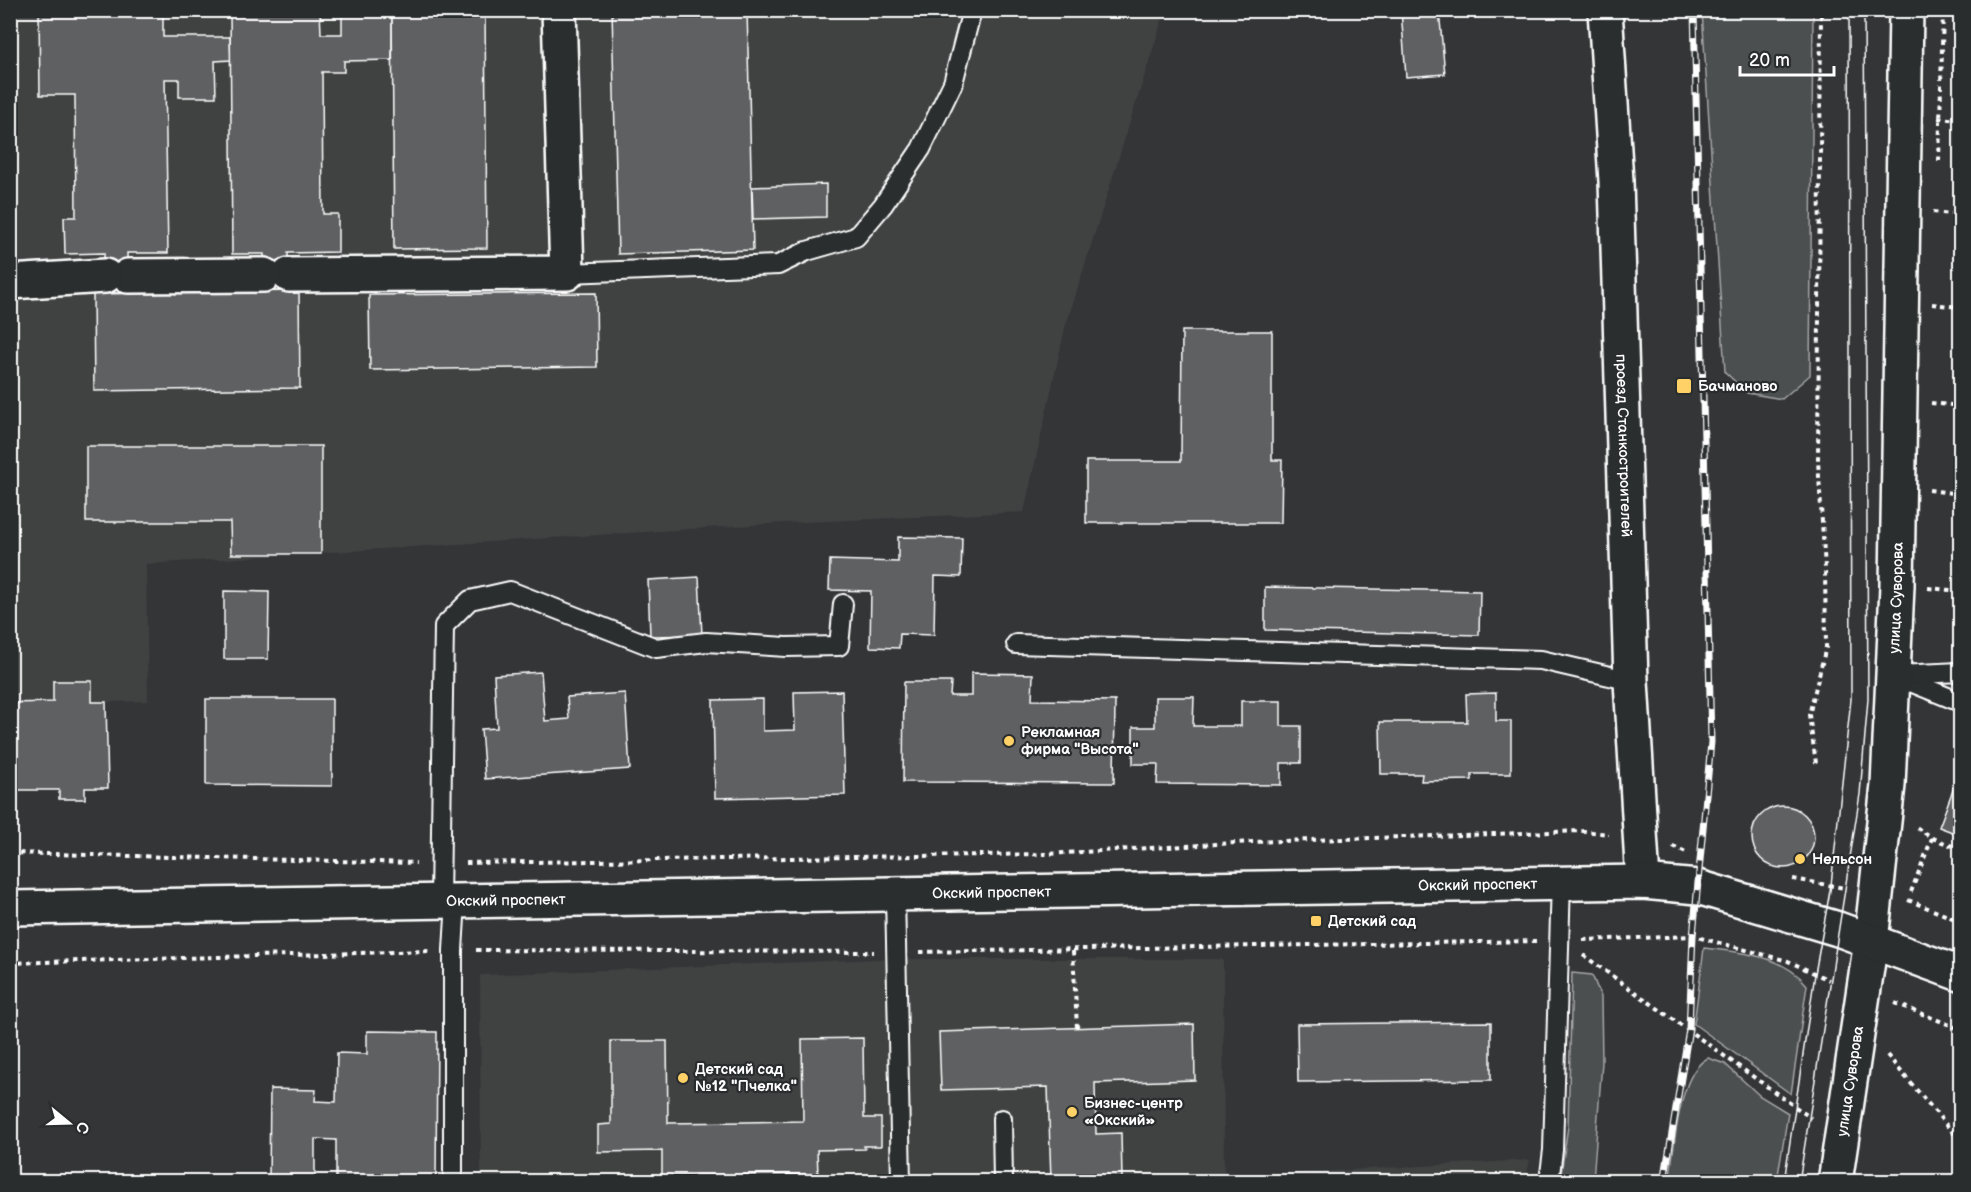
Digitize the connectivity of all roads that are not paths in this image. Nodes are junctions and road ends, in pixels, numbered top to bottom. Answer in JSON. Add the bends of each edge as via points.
{"nodes":[{"id":1,"x":559,"y":10,"type":"edge"},
{"id":2,"x":972,"y":10,"type":"edge"},
{"id":3,"x":1605,"y":10,"type":"edge"},
{"id":4,"x":1905,"y":10,"type":"edge"},
{"id":5,"x":567,"y":273,"type":"junction"},
{"id":6,"x":10,"y":282,"type":"edge"},
{"id":7,"x":843,"y":604,"type":"dead end"},
{"id":8,"x":1016,"y":644,"type":"dead end"},
{"id":9,"x":1960,"y":672,"type":"edge"},
{"id":10,"x":1893,"y":675,"type":"junction"},
{"id":11,"x":1631,"y":681,"type":"junction"},
{"id":12,"x":1960,"y":702,"type":"edge"},
{"id":13,"x":1561,"y":882,"type":"junction"},
{"id":14,"x":1643,"y":882,"type":"junction"},
{"id":15,"x":895,"y":894,"type":"junction"},
{"id":16,"x":448,"y":901,"type":"junction"},
{"id":17,"x":10,"y":908,"type":"edge"},
{"id":18,"x":1871,"y":941,"type":"junction"},
{"id":19,"x":1960,"y":974,"type":"edge"},
{"id":20,"x":1002,"y":1119,"type":"dead end"},
{"id":21,"x":453,"y":1182,"type":"edge"},
{"id":22,"x":901,"y":1182,"type":"edge"},
{"id":23,"x":1003,"y":1182,"type":"edge"},
{"id":24,"x":1549,"y":1182,"type":"edge"},
{"id":25,"x":1834,"y":1182,"type":"edge"}],
"edges":[{"from":1,"to":5,"type":"main road"},
{"from":2,"to":5,"type":"lane","via":[[953,83],[921,149],[884,205],[856,237],[807,251],[778,265]]},
{"from":3,"to":11,"type":"main road","name":"проезд Станкостроителей","via":[[1616,181]]},
{"from":4,"to":10,"type":"main road","name":"улица Суворова"},
{"from":5,"to":6,"type":"main road","via":[[116,276]]},
{"from":7,"to":16,"type":"lane","via":[[839,646],[706,642],[656,648],[510,591],[470,600],[444,626],[440,864]]},
{"from":8,"to":11,"type":"lane","via":[[1541,660]]},
{"from":9,"to":10,"type":"lane"},
{"from":10,"to":12,"type":"lane"},
{"from":10,"to":18,"type":"main road","name":"улица Суворова","via":[[1888,785]]},
{"from":11,"to":14,"type":"main road","name":"проезд Станкостроителей"},
{"from":13,"to":14,"type":"main road","name":"Окский проспект"},
{"from":13,"to":15,"type":"main road","name":"Окский проспект"},
{"from":13,"to":24,"type":"lane"},
{"from":14,"to":18,"type":"main road","name":"Окский проспект","via":[[1698,887]]},
{"from":15,"to":16,"type":"main road","name":"Окский проспект"},
{"from":15,"to":22,"type":"lane"},
{"from":16,"to":17,"type":"main road","name":"Окский проспект"},
{"from":16,"to":21,"type":"lane","via":[[453,950]]},
{"from":18,"to":19,"type":"main road","name":"Окский проспект"},
{"from":18,"to":25,"type":"main road","name":"улица Суворова"},
{"from":20,"to":23,"type":"lane"}]}
